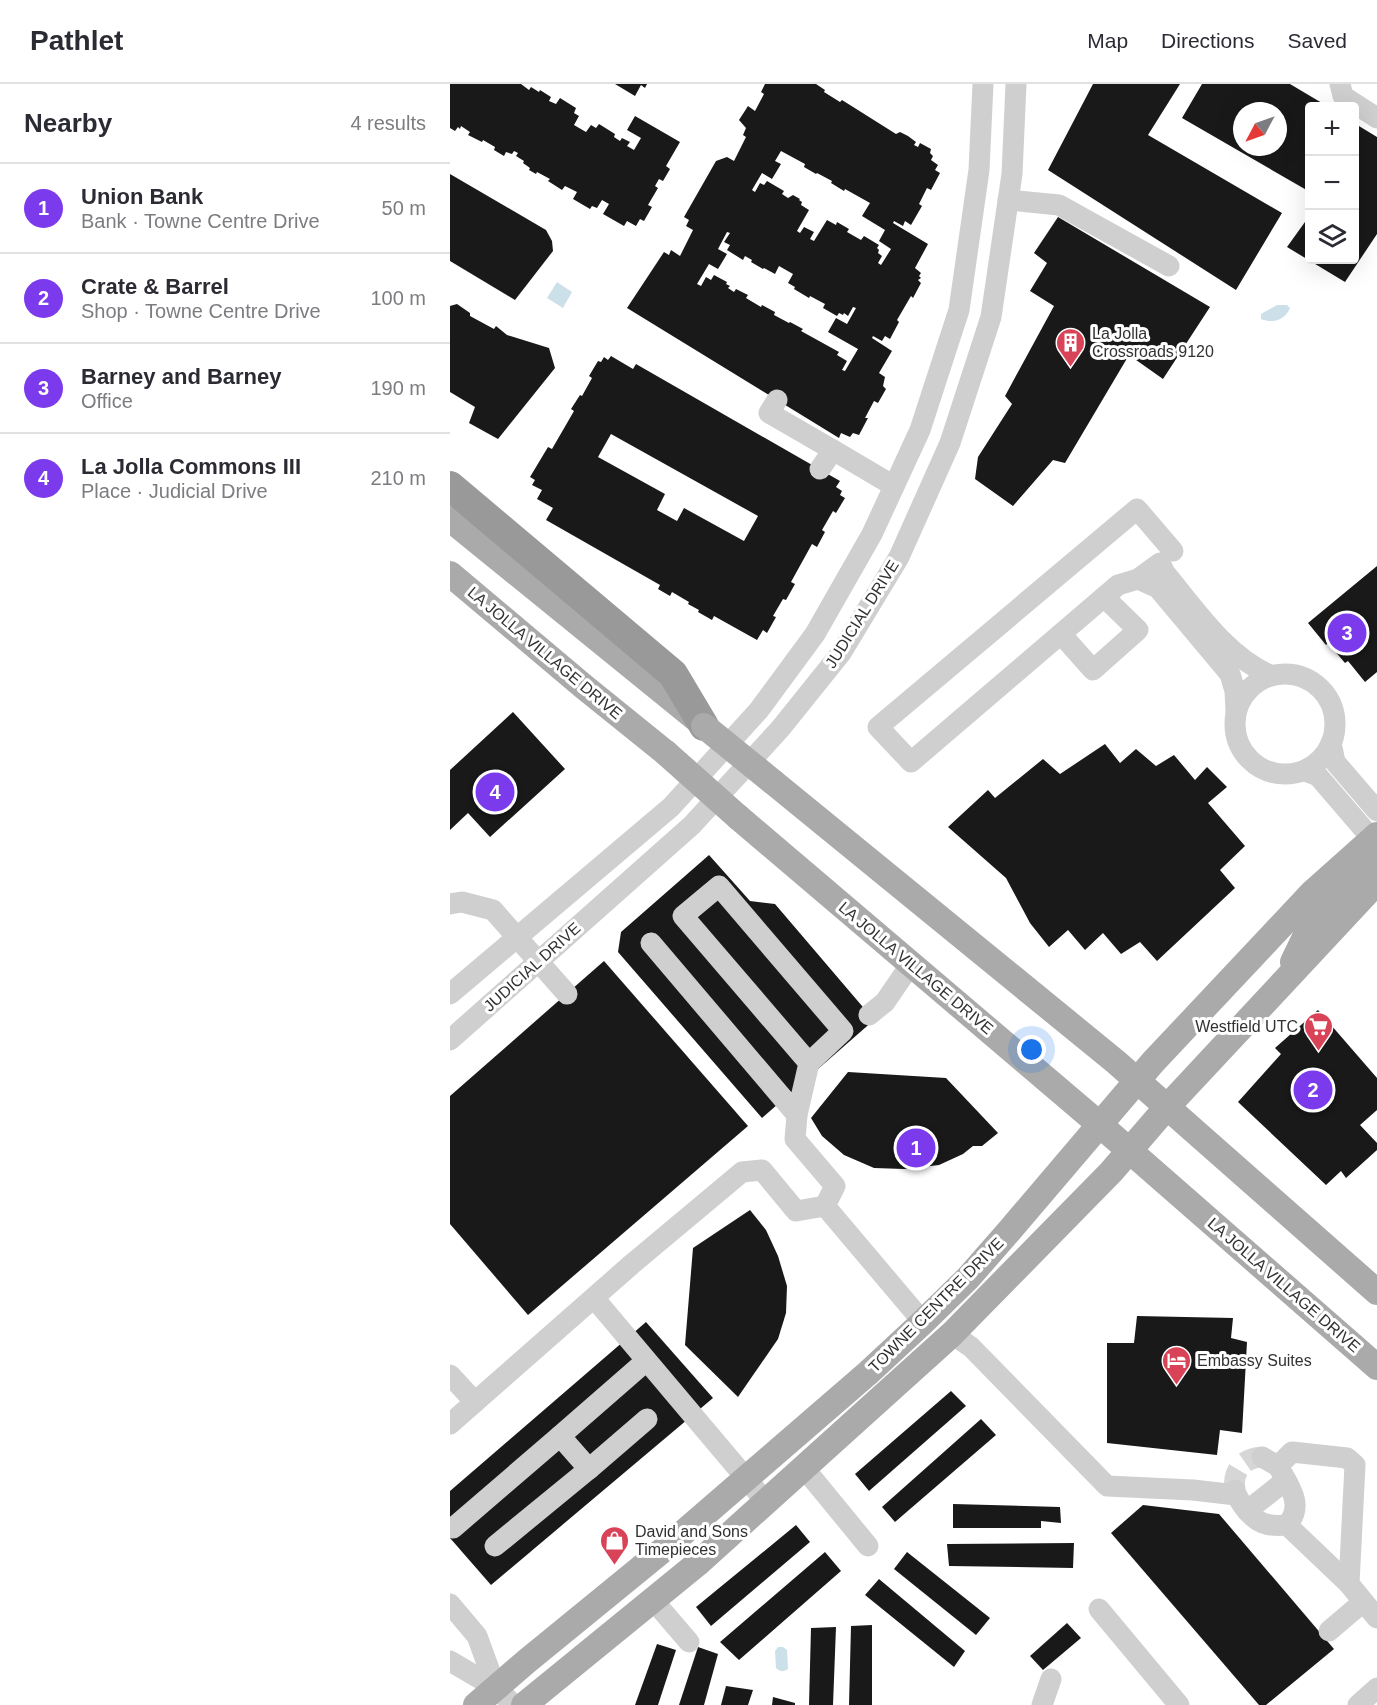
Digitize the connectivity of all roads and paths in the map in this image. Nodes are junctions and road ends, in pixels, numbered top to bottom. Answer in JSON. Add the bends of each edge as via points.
{"nodes":[{"id":1,"x":983,"y":84,"type":"edge"},
{"id":2,"x":1016,"y":84,"type":"edge"},
{"id":3,"x":1340,"y":84,"type":"edge"},
{"id":4,"x":1377,"y":118,"type":"edge"},
{"id":5,"x":1008,"y":200,"type":"junction"},
{"id":6,"x":1169,"y":266,"type":"dead end"},
{"id":7,"x":777,"y":400,"type":"dead end"},
{"id":8,"x":833,"y":450,"type":"junction"},
{"id":9,"x":820,"y":469,"type":"dead end"},
{"id":10,"x":450,"y":486,"type":"edge"},
{"id":11,"x":894,"y":486,"type":"junction"},
{"id":12,"x":450,"y":519,"type":"edge"},
{"id":13,"x":1166,"y":557,"type":"junction"},
{"id":14,"x":450,"y":574,"type":"edge"},
{"id":15,"x":1138,"y":579,"type":"junction"},
{"id":16,"x":1104,"y":597,"type":"junction"},
{"id":17,"x":1061,"y":634,"type":"junction"},
{"id":18,"x":1270,"y":675,"type":"junction"},
{"id":19,"x":1236,"y":711,"type":"junction"},
{"id":20,"x":704,"y":726,"type":"junction"},
{"id":21,"x":1330,"y":743,"type":"junction"},
{"id":22,"x":1305,"y":771,"type":"junction"},
{"id":23,"x":1377,"y":811,"type":"edge"},
{"id":24,"x":1376,"y":843,"type":"edge"},
{"id":25,"x":1377,"y":882,"type":"edge"},
{"id":26,"x":450,"y":904,"type":"edge"},
{"id":27,"x":517,"y":937,"type":"junction"},
{"id":28,"x":651,"y":943,"type":"dead end"},
{"id":29,"x":539,"y":962,"type":"junction"},
{"id":30,"x":911,"y":964,"type":"junction"},
{"id":31,"x":1283,"y":983,"type":"junction"},
{"id":32,"x":450,"y":994,"type":"edge"},
{"id":33,"x":567,"y":994,"type":"dead end"},
{"id":34,"x":869,"y":1015,"type":"dead end"},
{"id":35,"x":450,"y":1040,"type":"edge"},
{"id":36,"x":809,"y":1063,"type":"junction"},
{"id":37,"x":1137,"y":1081,"type":"junction"},
{"id":38,"x":1167,"y":1107,"type":"junction"},
{"id":39,"x":797,"y":1115,"type":"junction"},
{"id":40,"x":1099,"y":1124,"type":"junction"},
{"id":41,"x":1130,"y":1150,"type":"junction"},
{"id":42,"x":825,"y":1206,"type":"junction"},
{"id":43,"x":1377,"y":1292,"type":"edge"},
{"id":44,"x":594,"y":1298,"type":"junction"},
{"id":45,"x":923,"y":1322,"type":"junction"},
{"id":46,"x":952,"y":1335,"type":"junction"},
{"id":47,"x":646,"y":1361,"type":"junction"},
{"id":48,"x":1377,"y":1367,"type":"edge"},
{"id":49,"x":450,"y":1375,"type":"edge"},
{"id":50,"x":475,"y":1402,"type":"junction"},
{"id":51,"x":647,"y":1419,"type":"dead end"},
{"id":52,"x":450,"y":1424,"type":"edge"},
{"id":53,"x":560,"y":1436,"type":"junction"},
{"id":54,"x":804,"y":1468,"type":"junction"},
{"id":55,"x":1275,"y":1468,"type":"junction"},
{"id":56,"x":589,"y":1469,"type":"junction"},
{"id":57,"x":745,"y":1479,"type":"junction"},
{"id":58,"x":1239,"y":1498,"type":"junction"},
{"id":59,"x":766,"y":1502,"type":"junction"},
{"id":60,"x":1287,"y":1526,"type":"junction"},
{"id":61,"x":453,"y":1528,"type":"dead end"},
{"id":62,"x":495,"y":1546,"type":"dead end"},
{"id":63,"x":868,"y":1546,"type":"dead end"},
{"id":64,"x":1349,"y":1584,"type":"junction"},
{"id":65,"x":653,"y":1600,"type":"junction"},
{"id":66,"x":450,"y":1604,"type":"edge"},
{"id":67,"x":1099,"y":1609,"type":"dead end"},
{"id":68,"x":1370,"y":1610,"type":"edge"},
{"id":69,"x":1329,"y":1631,"type":"dead end"},
{"id":70,"x":689,"y":1642,"type":"dead end"},
{"id":71,"x":450,"y":1661,"type":"edge"},
{"id":72,"x":1051,"y":1679,"type":"dead end"},
{"id":73,"x":1377,"y":1688,"type":"edge"},
{"id":74,"x":505,"y":1696,"type":"edge"},
{"id":75,"x":476,"y":1705,"type":"edge"},
{"id":76,"x":524,"y":1705,"type":"edge"},
{"id":77,"x":1042,"y":1705,"type":"edge"},
{"id":78,"x":1179,"y":1705,"type":"edge"},
{"id":79,"x":1358,"y":1705,"type":"edge"}],
"edges":[{"from":1,"to":11,"type":"street","name":"JUDICIAL DRIVE","via":[[979,170],[959,310],[920,430]]},
{"from":2,"to":5,"type":"street","name":"JUDICIAL DRIVE"},
{"from":3,"to":4,"type":"street","via":[[1343,96]]},
{"from":5,"to":6,"type":"street","via":[[1059,205]]},
{"from":5,"to":29,"type":"street","name":"JUDICIAL DRIVE","via":[[991,317],[951,443],[899,557],[841,653],[780,729],[692,825]]},
{"from":7,"to":8,"type":"street","via":[[769,413]]},
{"from":8,"to":9,"type":"street"},
{"from":8,"to":11,"type":"street"},
{"from":10,"to":20,"type":"highway","via":[[673,674]]},
{"from":11,"to":27,"type":"street","name":"JUDICIAL DRIVE","via":[[872,534],[815,634],[759,710],[671,807]]},
{"from":12,"to":20,"type":"main road"},
{"from":13,"to":15,"type":"street"},
{"from":13,"to":17,"type":"street","via":[[1137,509],[878,727],[911,762]]},
{"from":13,"to":18,"type":"street","via":[[1165,573],[1231,651]]},
{"from":14,"to":30,"type":"main road","name":"LA JOLLA VILLAGE DRIVE","bridge":true},
{"from":15,"to":16,"type":"street","via":[[1118,585]]},
{"from":15,"to":19,"type":"street","via":[[1158,588],[1230,674]]},
{"from":16,"to":17,"type":"street"},
{"from":16,"to":17,"type":"street","via":[[1138,630],[1093,670]]},
{"from":18,"to":19,"type":"street","via":[[1253,684]]},
{"from":18,"to":21,"type":"street","via":[[1306,677],[1321,688],[1336,720],[1335,736]]},
{"from":19,"to":22,"type":"street","via":[[1235,735],[1244,754],[1261,769],[1290,775]]},
{"from":20,"to":37,"type":"main road","bridge":true},
{"from":21,"to":22,"type":"street","via":[[1320,762]]},
{"from":21,"to":23,"type":"street","via":[[1335,762]]},
{"from":22,"to":24,"type":"street","via":[[1318,776]]},
{"from":24,"to":31,"type":"main road","via":[[1308,931]]},
{"from":24,"to":37,"type":"main road","name":"TOWNE CENTRE DRIVE","via":[[1312,892]]},
{"from":25,"to":31,"type":"main road","name":"TOWNE CENTRE DRIVE"},
{"from":26,"to":27,"type":"street","via":[[462,902],[493,910]]},
{"from":27,"to":29,"type":"street"},
{"from":27,"to":32,"type":"street","name":"JUDICIAL DRIVE"},
{"from":28,"to":39,"type":"street"},
{"from":29,"to":33,"type":"street"},
{"from":29,"to":35,"type":"street","name":"JUDICIAL DRIVE"},
{"from":30,"to":34,"type":"street","via":[[885,1002]]},
{"from":30,"to":40,"type":"main road","name":"LA JOLLA VILLAGE DRIVE"},
{"from":31,"to":38,"type":"main road","name":"TOWNE CENTRE DRIVE"},
{"from":36,"to":36,"type":"street","via":[[843,1031],[719,885],[683,916]]},
{"from":36,"to":39,"type":"street"},
{"from":37,"to":38,"type":"main road"},
{"from":37,"to":40,"type":"main road","name":"TOWNE CENTRE DRIVE"},
{"from":38,"to":41,"type":"main road","name":"TOWNE CENTRE DRIVE"},
{"from":38,"to":43,"type":"main road"},
{"from":39,"to":42,"type":"street","via":[[795,1139],[835,1186]]},
{"from":40,"to":41,"type":"main road","name":"LA JOLLA VILLAGE DRIVE"},
{"from":40,"to":45,"type":"main road","name":"TOWNE CENTRE DRIVE","via":[[968,1278]]},
{"from":41,"to":46,"type":"main road","name":"TOWNE CENTRE DRIVE"},
{"from":41,"to":48,"type":"main road","name":"LA JOLLA VILLAGE DRIVE"},
{"from":42,"to":44,"type":"street","via":[[796,1211],[762,1170],[742,1172]]},
{"from":42,"to":45,"type":"street"},
{"from":44,"to":47,"type":"street"},
{"from":44,"to":50,"type":"street"},
{"from":45,"to":57,"type":"main road","name":"TOWNE CENTRE DRIVE"},
{"from":46,"to":54,"type":"main road","name":"TOWNE CENTRE DRIVE"},
{"from":46,"to":58,"type":"street","via":[[971,1347],[1107,1486],[1193,1490]]},
{"from":47,"to":53,"type":"street"},
{"from":47,"to":57,"type":"street"},
{"from":49,"to":50,"type":"street"},
{"from":50,"to":52,"type":"street"},
{"from":51,"to":56,"type":"street"},
{"from":53,"to":56,"type":"street"},
{"from":53,"to":61,"type":"street"},
{"from":54,"to":59,"type":"main road","name":"TOWNE CENTRE DRIVE"},
{"from":54,"to":63,"type":"street"},
{"from":55,"to":58,"type":"street"},
{"from":55,"to":60,"type":"street","via":[[1296,1504]]},
{"from":55,"to":64,"type":"street","via":[[1292,1452],[1347,1458],[1355,1465]]},
{"from":56,"to":62,"type":"street"},
{"from":57,"to":59,"type":"street"},
{"from":57,"to":74,"type":"main road","name":"TOWNE CENTRE DRIVE","via":[[543,1648]]},
{"from":58,"to":60,"type":"street","via":[[1255,1520]]},
{"from":59,"to":65,"type":"main road","name":"TOWNE CENTRE DRIVE"},
{"from":60,"to":64,"type":"street"},
{"from":64,"to":68,"type":"street"},
{"from":65,"to":70,"type":"street"},
{"from":65,"to":76,"type":"main road","name":"TOWNE CENTRE DRIVE"},
{"from":66,"to":74,"type":"street","via":[[477,1636]]},
{"from":67,"to":78,"type":"street"},
{"from":68,"to":69,"type":"street"},
{"from":71,"to":74,"type":"street"},
{"from":72,"to":77,"type":"street"},
{"from":73,"to":79,"type":"street"},
{"from":74,"to":75,"type":"main road","name":"TOWNE CENTRE DRIVE"}]}
